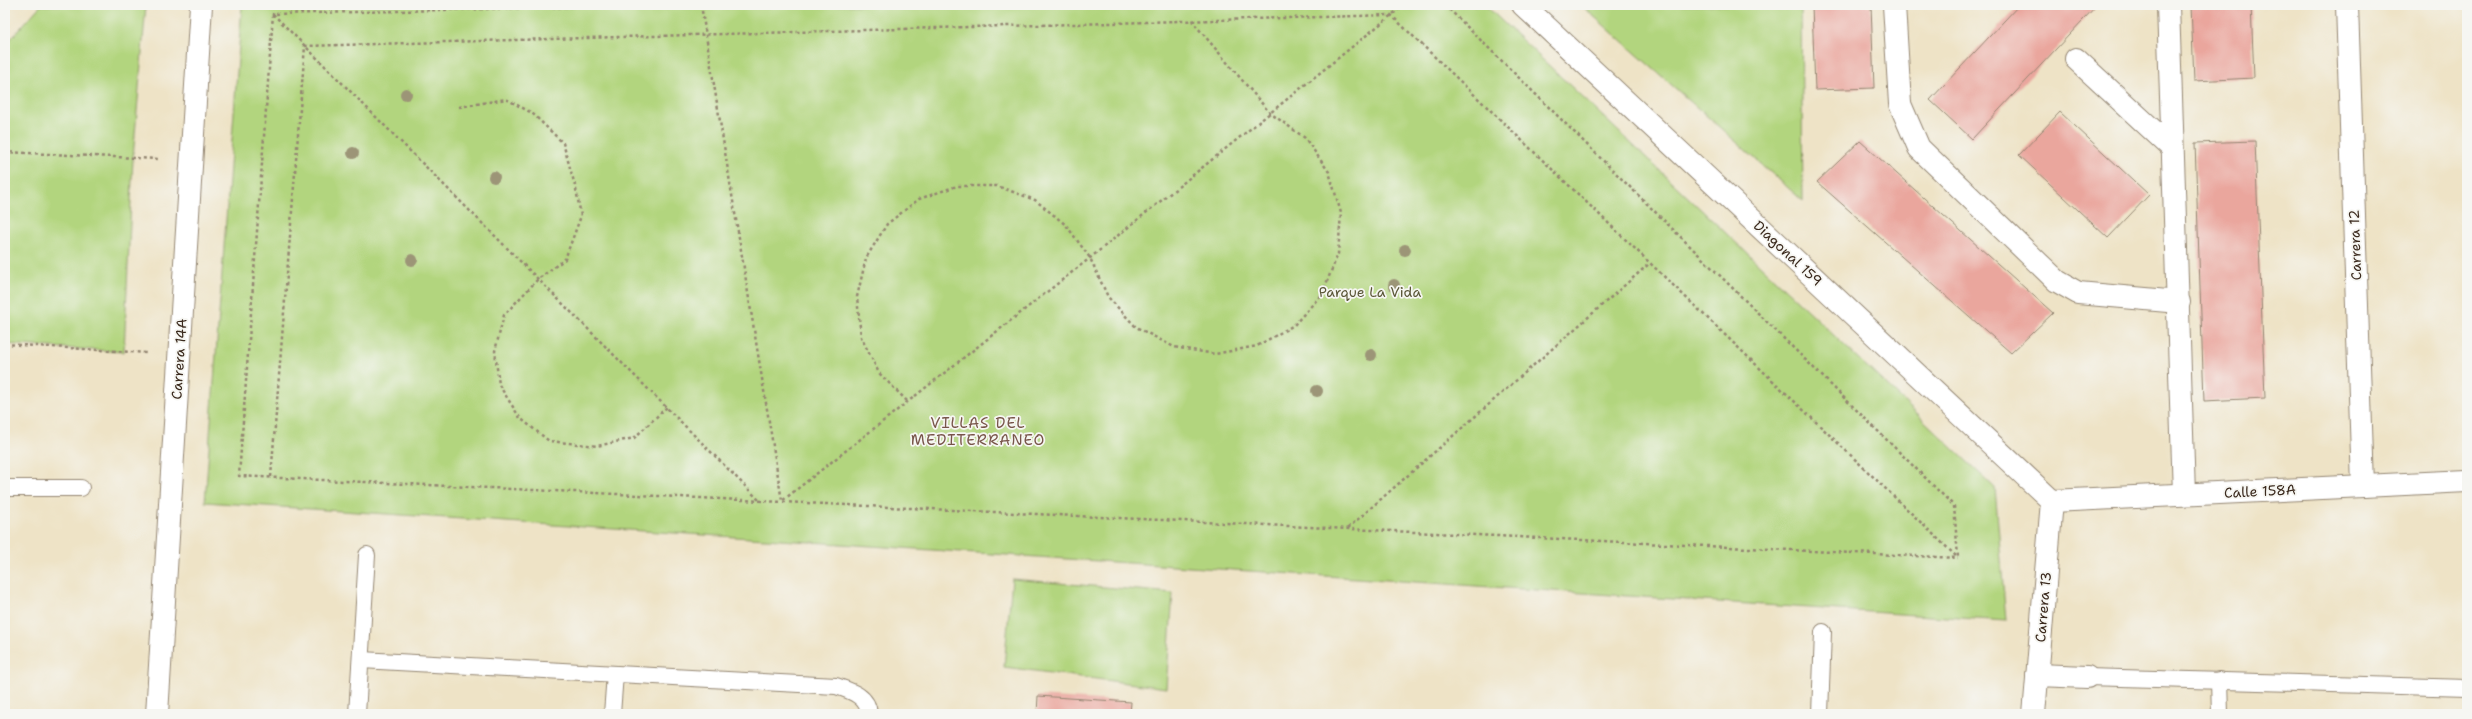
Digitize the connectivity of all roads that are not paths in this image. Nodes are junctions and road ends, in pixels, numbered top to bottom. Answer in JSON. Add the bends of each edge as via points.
{"nodes":[{"id":1,"x":201,"y":5,"type":"edge"},
{"id":2,"x":1523,"y":5,"type":"edge"},
{"id":3,"x":1894,"y":5,"type":"edge"},
{"id":4,"x":2168,"y":5,"type":"edge"},
{"id":5,"x":2347,"y":5,"type":"edge"},
{"id":6,"x":2076,"y":58,"type":"dead end"},
{"id":7,"x":2172,"y":148,"type":"junction"},
{"id":8,"x":2179,"y":302,"type":"junction"},
{"id":9,"x":2467,"y":481,"type":"edge"},
{"id":10,"x":2363,"y":486,"type":"junction"},
{"id":11,"x":5,"y":488,"type":"edge"},
{"id":12,"x":81,"y":488,"type":"dead end"},
{"id":13,"x":2184,"y":494,"type":"junction"},
{"id":14,"x":2052,"y":501,"type":"junction"},
{"id":15,"x":368,"y":555,"type":"dead end"},
{"id":16,"x":1823,"y":632,"type":"dead end"},
{"id":17,"x":361,"y":660,"type":"junction"},
{"id":18,"x":615,"y":674,"type":"junction"},
{"id":19,"x":2037,"y":675,"type":"junction"},
{"id":20,"x":2087,"y":677,"type":"joint"},
{"id":21,"x":2219,"y":680,"type":"junction"},
{"id":22,"x":2467,"y":688,"type":"edge"},
{"id":23,"x":157,"y":714,"type":"edge"},
{"id":24,"x":357,"y":714,"type":"edge"},
{"id":25,"x":612,"y":714,"type":"edge"},
{"id":26,"x":869,"y":714,"type":"edge"},
{"id":27,"x":1820,"y":714,"type":"edge"},
{"id":28,"x":2034,"y":714,"type":"edge"},
{"id":29,"x":2220,"y":714,"type":"edge"}],
"edges":[{"from":1,"to":23,"type":"street","name":"Carrera 14A"},
{"from":2,"to":14,"type":"street","name":"Diagonal 159"},
{"from":3,"to":8,"type":"street","via":[[1900,104],[1919,148],[2057,281],[2078,293]]},
{"from":4,"to":7,"type":"street"},
{"from":5,"to":10,"type":"street","name":"Carrera 12"},
{"from":6,"to":7,"type":"street"},
{"from":7,"to":8,"type":"street"},
{"from":8,"to":13,"type":"street"},
{"from":9,"to":10,"type":"street","name":"Calle 158A"},
{"from":10,"to":13,"type":"street","name":"Calle 158A"},
{"from":11,"to":12,"type":"lane"},
{"from":13,"to":14,"type":"street","name":"Calle 158A"},
{"from":14,"to":19,"type":"street","name":"Carrera 13"},
{"from":15,"to":17,"type":"lane"},
{"from":16,"to":27,"type":"lane"},
{"from":17,"to":18,"type":"lane"},
{"from":17,"to":24,"type":"lane"},
{"from":18,"to":25,"type":"lane"},
{"from":18,"to":26,"type":"lane","via":[[836,686],[860,695],[869,708]]},
{"from":19,"to":20,"type":"street"},
{"from":19,"to":28,"type":"street","name":"Carrera 13"},
{"from":20,"to":21,"type":"lane"},
{"from":21,"to":22,"type":"lane"},
{"from":21,"to":29,"type":"lane"}]}
